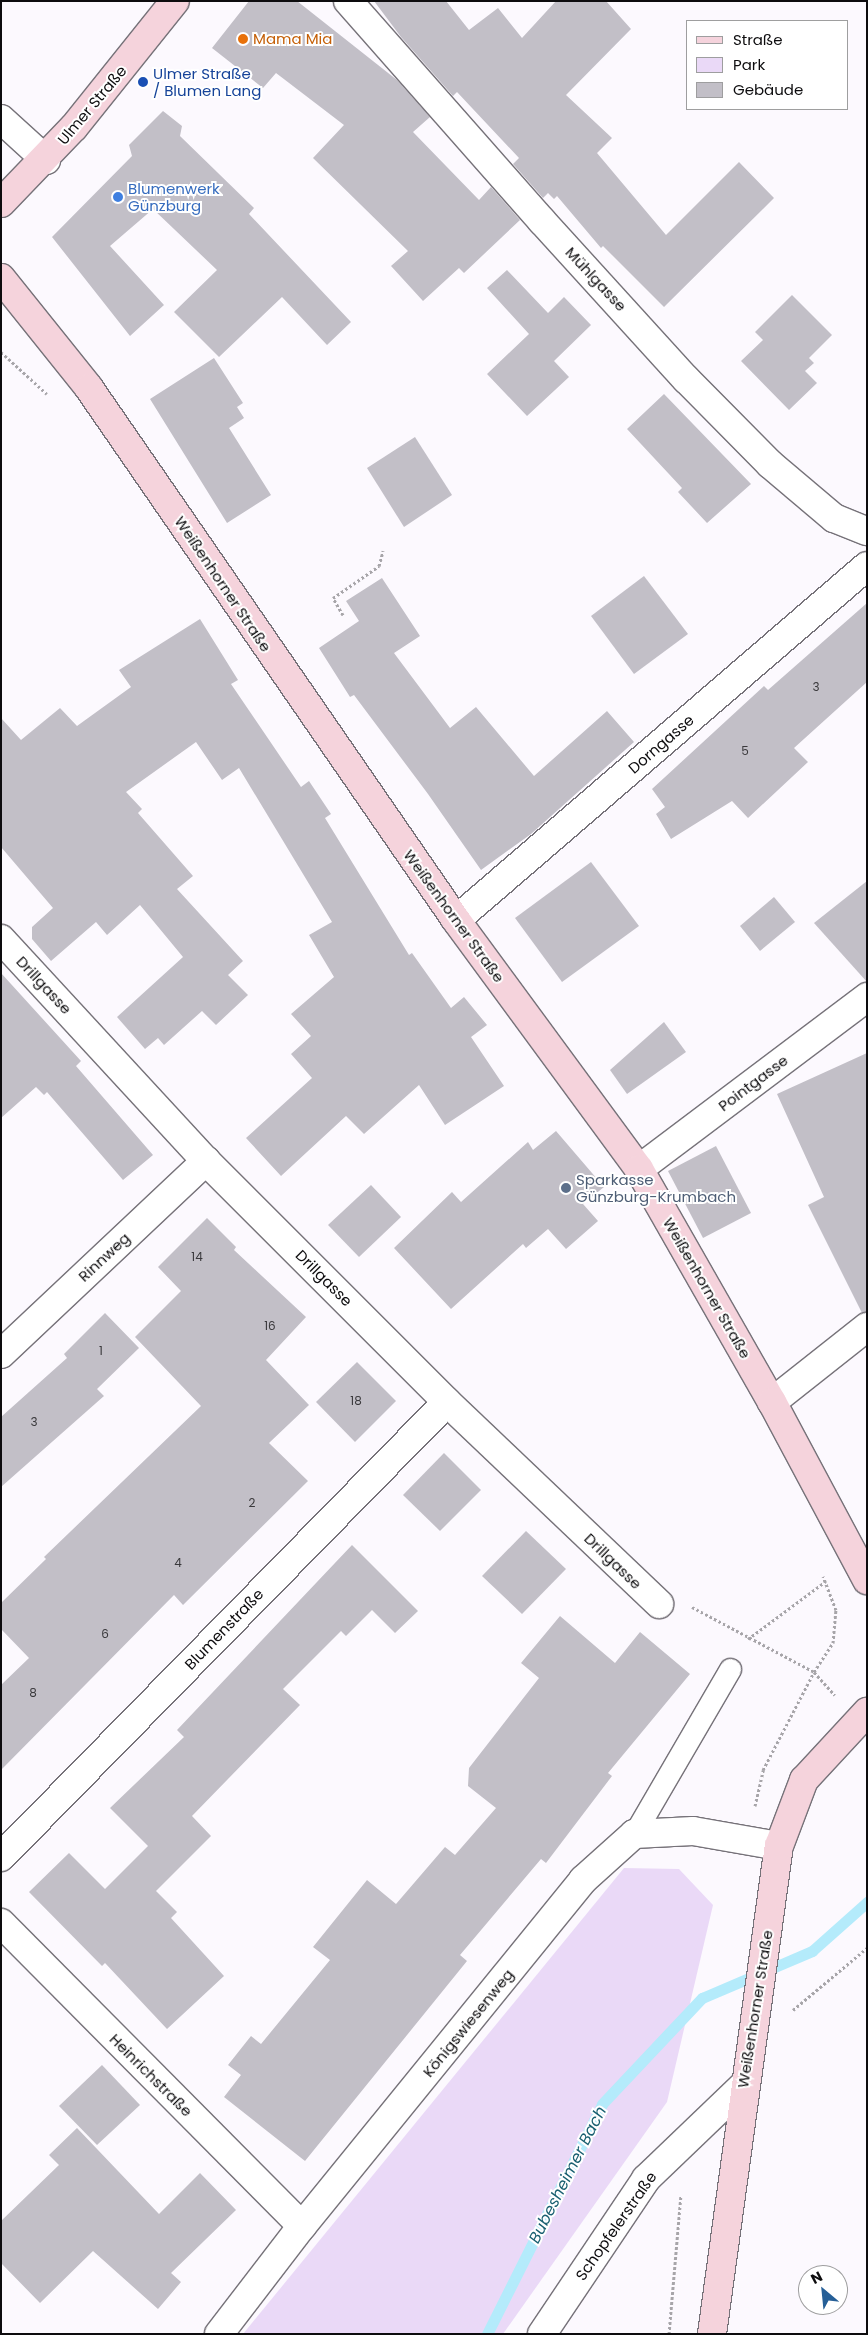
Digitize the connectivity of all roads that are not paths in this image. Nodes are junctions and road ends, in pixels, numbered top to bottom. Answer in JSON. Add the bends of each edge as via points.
{"nodes":[{"id":1,"x":175,"y":1,"type":"edge"},
{"id":2,"x":348,"y":1,"type":"edge"},
{"id":3,"x":1,"y":119,"type":"edge"},
{"id":4,"x":46,"y":160,"type":"junction"},
{"id":5,"x":1,"y":203,"type":"edge"},
{"id":6,"x":1,"y":278,"type":"edge"},
{"id":7,"x":867,"y":531,"type":"edge"},
{"id":8,"x":867,"y":566,"type":"edge"},
{"id":9,"x":456,"y":920,"type":"junction"},
{"id":10,"x":1,"y":939,"type":"edge"},
{"id":11,"x":867,"y":996,"type":"edge"},
{"id":12,"x":206,"y":1161,"type":"junction"},
{"id":13,"x":640,"y":1169,"type":"junction"},
{"id":14,"x":867,"y":1327,"type":"edge"},
{"id":15,"x":1,"y":1354,"type":"edge"},
{"id":16,"x":447,"y":1402,"type":"junction"},
{"id":17,"x":772,"y":1402,"type":"junction"},
{"id":18,"x":861,"y":1571,"type":"edge"},
{"id":19,"x":659,"y":1604,"type":"road end"},
{"id":20,"x":730,"y":1669,"type":"dead end"},
{"id":21,"x":863,"y":1716,"type":"edge"},
{"id":22,"x":634,"y":1834,"type":"junction"},
{"id":23,"x":779,"y":1846,"type":"junction"},
{"id":24,"x":1,"y":1857,"type":"edge"},
{"id":25,"x":1,"y":1923,"type":"edge"},
{"id":26,"x":744,"y":2085,"type":"junction"},
{"id":27,"x":302,"y":2226,"type":"junction"},
{"id":28,"x":219,"y":2334,"type":"edge"},
{"id":29,"x":542,"y":2334,"type":"edge"},
{"id":30,"x":712,"y":2334,"type":"edge"}],
"edges":[{"from":1,"to":4,"type":"main road","name":"Ulmer Straße"},
{"from":2,"to":7,"type":"street","name":"Mühlgasse","via":[[542,221],[763,457],[834,518]]},
{"from":3,"to":4,"type":"street"},
{"from":4,"to":5,"type":"main road","name":"Ulmer Straße"},
{"from":6,"to":9,"type":"main road","name":"Weißenhorner Straße","via":[[89,388]]},
{"from":8,"to":9,"type":"street","name":"Dorngasse"},
{"from":9,"to":13,"type":"main road","name":"Weißenhorner Straße"},
{"from":10,"to":12,"type":"street","name":"Drillgasse"},
{"from":11,"to":13,"type":"street","name":"Pointgasse"},
{"from":12,"to":15,"type":"street","name":"Rinnweg"},
{"from":12,"to":16,"type":"street","name":"Drillgasse"},
{"from":13,"to":17,"type":"main road","name":"Weißenhorner Straße"},
{"from":14,"to":17,"type":"street"},
{"from":16,"to":19,"type":"street","name":"Drillgasse"},
{"from":16,"to":24,"type":"street","name":"Blumenstraße"},
{"from":17,"to":18,"type":"main road","name":"Weißenhorner Straße"},
{"from":20,"to":22,"type":"lane"},
{"from":21,"to":23,"type":"main road","name":"Weißenhorner Straße","via":[[804,1780]]},
{"from":22,"to":23,"type":"street","via":[[693,1831]]},
{"from":22,"to":27,"type":"street","name":"Königswiesenweg","via":[[584,1880]]},
{"from":23,"to":26,"type":"main road","name":"Weißenhorner Straße"},
{"from":25,"to":27,"type":"street","name":"Heinrichstraße"},
{"from":26,"to":29,"type":"street","name":"Schopfelerstraße","via":[[646,2179]]},
{"from":26,"to":30,"type":"main road","name":"Weißenhorner Straße"},
{"from":27,"to":28,"type":"street","name":"Königswiesenweg"}]}
